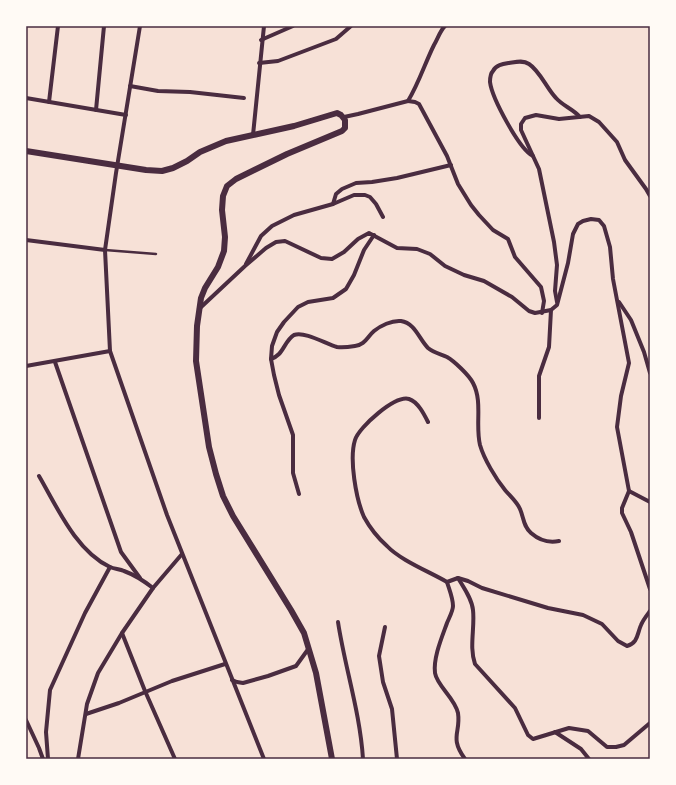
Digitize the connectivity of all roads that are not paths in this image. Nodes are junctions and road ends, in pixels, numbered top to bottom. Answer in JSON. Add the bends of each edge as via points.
{"nodes":[{"id":1,"x":58,"y":26,"type":"edge"},
{"id":2,"x":104,"y":26,"type":"edge"},
{"id":3,"x":140,"y":26,"type":"edge"},
{"id":4,"x":264,"y":26,"type":"edge"},
{"id":5,"x":294,"y":26,"type":"edge"},
{"id":6,"x":351,"y":26,"type":"edge"},
{"id":7,"x":445,"y":26,"type":"edge"},
{"id":8,"x":261,"y":40,"type":"junction"},
{"id":9,"x":259,"y":63,"type":"junction"},
{"id":10,"x":130,"y":86,"type":"junction"},
{"id":11,"x":26,"y":98,"type":"edge"},
{"id":12,"x":244,"y":98,"type":"dead end"},
{"id":13,"x":408,"y":101,"type":"junction"},
{"id":14,"x":49,"y":102,"type":"junction"},
{"id":15,"x":96,"y":110,"type":"junction"},
{"id":16,"x":126,"y":115,"type":"junction"},
{"id":17,"x":344,"y":117,"type":"junction"},
{"id":18,"x":580,"y":117,"type":"junction"},
{"id":19,"x":253,"y":136,"type":"junction"},
{"id":20,"x":26,"y":150,"type":"edge"},
{"id":21,"x":533,"y":157,"type":"junction"},
{"id":22,"x":118,"y":164,"type":"junction"},
{"id":23,"x":451,"y":166,"type":"junction"},
{"id":24,"x":650,"y":196,"type":"edge"},
{"id":25,"x":333,"y":204,"type":"junction"},
{"id":26,"x":383,"y":217,"type":"dead end"},
{"id":27,"x":374,"y":235,"type":"junction"},
{"id":28,"x":26,"y":240,"type":"edge"},
{"id":29,"x":105,"y":250,"type":"junction"},
{"id":30,"x":156,"y":254,"type":"dead end"},
{"id":31,"x":245,"y":266,"type":"junction"},
{"id":32,"x":618,"y":300,"type":"junction"},
{"id":33,"x":557,"y":305,"type":"junction"},
{"id":34,"x":199,"y":309,"type":"junction"},
{"id":35,"x":551,"y":310,"type":"junction"},
{"id":36,"x":542,"y":313,"type":"junction"},
{"id":37,"x":110,"y":351,"type":"junction"},
{"id":38,"x":271,"y":359,"type":"junction"},
{"id":39,"x":55,"y":362,"type":"junction"},
{"id":40,"x":26,"y":366,"type":"edge"},
{"id":41,"x":650,"y":373,"type":"edge"},
{"id":42,"x":539,"y":418,"type":"dead end"},
{"id":43,"x":428,"y":422,"type":"dead end"},
{"id":44,"x":39,"y":476,"type":"dead end"},
{"id":45,"x":628,"y":491,"type":"junction"},
{"id":46,"x":298,"y":494,"type":"dead end"},
{"id":47,"x":650,"y":502,"type":"edge"},
{"id":48,"x":559,"y":541,"type":"dead end"},
{"id":49,"x":182,"y":554,"type":"junction"},
{"id":50,"x":110,"y":567,"type":"junction"},
{"id":51,"x":140,"y":578,"type":"junction"},
{"id":52,"x":458,"y":578,"type":"junction"},
{"id":53,"x":447,"y":582,"type":"junction"},
{"id":54,"x":153,"y":588,"type":"junction"},
{"id":55,"x":650,"y":588,"type":"edge"},
{"id":56,"x":650,"y":611,"type":"edge"},
{"id":57,"x":338,"y":622,"type":"dead end"},
{"id":58,"x":385,"y":627,"type":"dead end"},
{"id":59,"x":122,"y":633,"type":"junction"},
{"id":60,"x":309,"y":648,"type":"junction"},
{"id":61,"x":225,"y":664,"type":"junction"},
{"id":62,"x":232,"y":680,"type":"junction"},
{"id":63,"x":145,"y":692,"type":"junction"},
{"id":64,"x":86,"y":714,"type":"junction"},
{"id":65,"x":26,"y":720,"type":"edge"},
{"id":66,"x":650,"y":723,"type":"edge"},
{"id":67,"x":555,"y":732,"type":"junction"},
{"id":68,"x":43,"y":759,"type":"edge"},
{"id":69,"x":48,"y":759,"type":"edge"},
{"id":70,"x":78,"y":759,"type":"edge"},
{"id":71,"x":175,"y":759,"type":"edge"},
{"id":72,"x":264,"y":759,"type":"edge"},
{"id":73,"x":332,"y":759,"type":"edge"},
{"id":74,"x":363,"y":759,"type":"edge"},
{"id":75,"x":397,"y":759,"type":"edge"},
{"id":76,"x":464,"y":759,"type":"edge"},
{"id":77,"x":589,"y":759,"type":"edge"}],
"edges":[{"from":1,"to":14,"type":"street"},
{"from":2,"to":15,"type":"street"},
{"from":3,"to":10,"type":"street"},
{"from":4,"to":8,"type":"street"},
{"from":5,"to":8,"type":"street"},
{"from":6,"to":9,"type":"street","via":[[336,39],[278,60]]},
{"from":7,"to":13,"type":"street"},
{"from":8,"to":9,"type":"street"},
{"from":9,"to":19,"type":"street"},
{"from":10,"to":12,"type":"street","via":[[158,91]]},
{"from":10,"to":16,"type":"street"},
{"from":11,"to":14,"type":"street"},
{"from":13,"to":17,"type":"street"},
{"from":13,"to":23,"type":"street","via":[[419,104]]},
{"from":14,"to":15,"type":"street"},
{"from":15,"to":16,"type":"street"},
{"from":16,"to":22,"type":"street"},
{"from":17,"to":19,"type":"main road","via":[[332,114]]},
{"from":17,"to":34,"type":"main road","via":[[346,124],[342,132],[287,154],[227,186],[222,210],[224,251],[205,288]]},
{"from":18,"to":21,"type":"street","via":[[559,119],[536,115],[525,118],[521,130]]},
{"from":18,"to":21,"type":"street","via":[[576,111],[556,98],[531,65],[515,62],[496,66],[490,82],[495,96],[510,127],[525,150]]},
{"from":18,"to":24,"type":"street","via":[[589,116],[604,127],[617,142],[624,160]]},
{"from":19,"to":22,"type":"main road","via":[[226,141],[162,171]]},
{"from":20,"to":22,"type":"main road"},
{"from":21,"to":33,"type":"street","via":[[539,169],[554,242]]},
{"from":22,"to":29,"type":"street"},
{"from":23,"to":25,"type":"street","via":[[397,178],[356,183],[336,194]]},
{"from":23,"to":36,"type":"street","via":[[458,184],[479,215],[493,230],[508,239],[515,257],[541,287],[544,301]]},
{"from":25,"to":26,"type":"street","via":[[354,195],[365,195],[376,204]]},
{"from":25,"to":31,"type":"street","via":[[294,215],[272,226],[261,236]]},
{"from":27,"to":31,"type":"street","via":[[363,235],[332,259],[321,258],[285,241],[276,242]]},
{"from":27,"to":36,"type":"street","via":[[397,248],[417,249],[430,254],[445,266],[484,281],[512,297],[529,311]]},
{"from":27,"to":38,"type":"street","via":[[346,289],[333,298],[308,302],[298,307],[284,322],[272,346]]},
{"from":28,"to":29,"type":"street"},
{"from":29,"to":30,"type":"lane"},
{"from":29,"to":37,"type":"street"},
{"from":31,"to":34,"type":"street"},
{"from":32,"to":33,"type":"street","via":[[604,226],[599,220],[591,219],[578,224],[573,234]]},
{"from":32,"to":41,"type":"street","via":[[631,320]]},
{"from":32,"to":45,"type":"street","via":[[629,363],[621,396],[618,427]]},
{"from":33,"to":35,"type":"street"},
{"from":34,"to":60,"type":"main road","via":[[196,361],[209,447],[221,489],[233,516],[304,633]]},
{"from":35,"to":36,"type":"street"},
{"from":35,"to":42,"type":"street","via":[[549,347],[539,376]]},
{"from":37,"to":39,"type":"street"},
{"from":37,"to":49,"type":"street"},
{"from":38,"to":46,"type":"street","via":[[279,394],[293,435],[293,473]]},
{"from":38,"to":48,"type":"street","via":[[279,355],[292,336],[296,335],[335,346],[349,347],[362,344],[373,332],[387,324],[403,321],[412,326],[428,348],[451,360],[472,382],[478,398],[477,424],[480,446],[499,483],[520,509],[527,528],[543,540]]},
{"from":39,"to":40,"type":"street"},
{"from":39,"to":51,"type":"street","via":[[121,552]]},
{"from":43,"to":53,"type":"street","via":[[410,399],[403,398],[382,410],[356,438],[355,483],[368,524],[388,548]]},
{"from":44,"to":50,"type":"street","via":[[72,534]]},
{"from":45,"to":47,"type":"street"},
{"from":45,"to":55,"type":"street","via":[[622,513]]},
{"from":49,"to":54,"type":"street"},
{"from":49,"to":61,"type":"street"},
{"from":50,"to":51,"type":"street"},
{"from":50,"to":69,"type":"street","via":[[85,613],[50,690],[46,732]]},
{"from":51,"to":54,"type":"street"},
{"from":52,"to":53,"type":"street"},
{"from":52,"to":56,"type":"street","via":[[548,608],[583,615],[602,624],[618,641],[627,646],[636,640],[641,625]]},
{"from":52,"to":67,"type":"street","via":[[473,609],[475,664],[515,708],[528,735],[536,739]]},
{"from":53,"to":76,"type":"street","via":[[453,605],[441,642],[435,674],[457,708],[456,742]]},
{"from":54,"to":59,"type":"street"},
{"from":57,"to":74,"type":"street","via":[[357,712]]},
{"from":58,"to":75,"type":"street","via":[[379,656],[392,708]]},
{"from":59,"to":63,"type":"street"},
{"from":59,"to":64,"type":"street","via":[[98,674]]},
{"from":60,"to":62,"type":"street","via":[[296,666],[243,683]]},
{"from":60,"to":73,"type":"main road"},
{"from":61,"to":62,"type":"street"},
{"from":61,"to":63,"type":"street"},
{"from":62,"to":72,"type":"street"},
{"from":63,"to":64,"type":"street"},
{"from":63,"to":71,"type":"street"},
{"from":64,"to":70,"type":"street"},
{"from":65,"to":68,"type":"street"},
{"from":66,"to":67,"type":"street","via":[[624,745],[616,747],[607,747],[588,731],[569,728]]},
{"from":67,"to":77,"type":"street","via":[[581,749]]}]}
